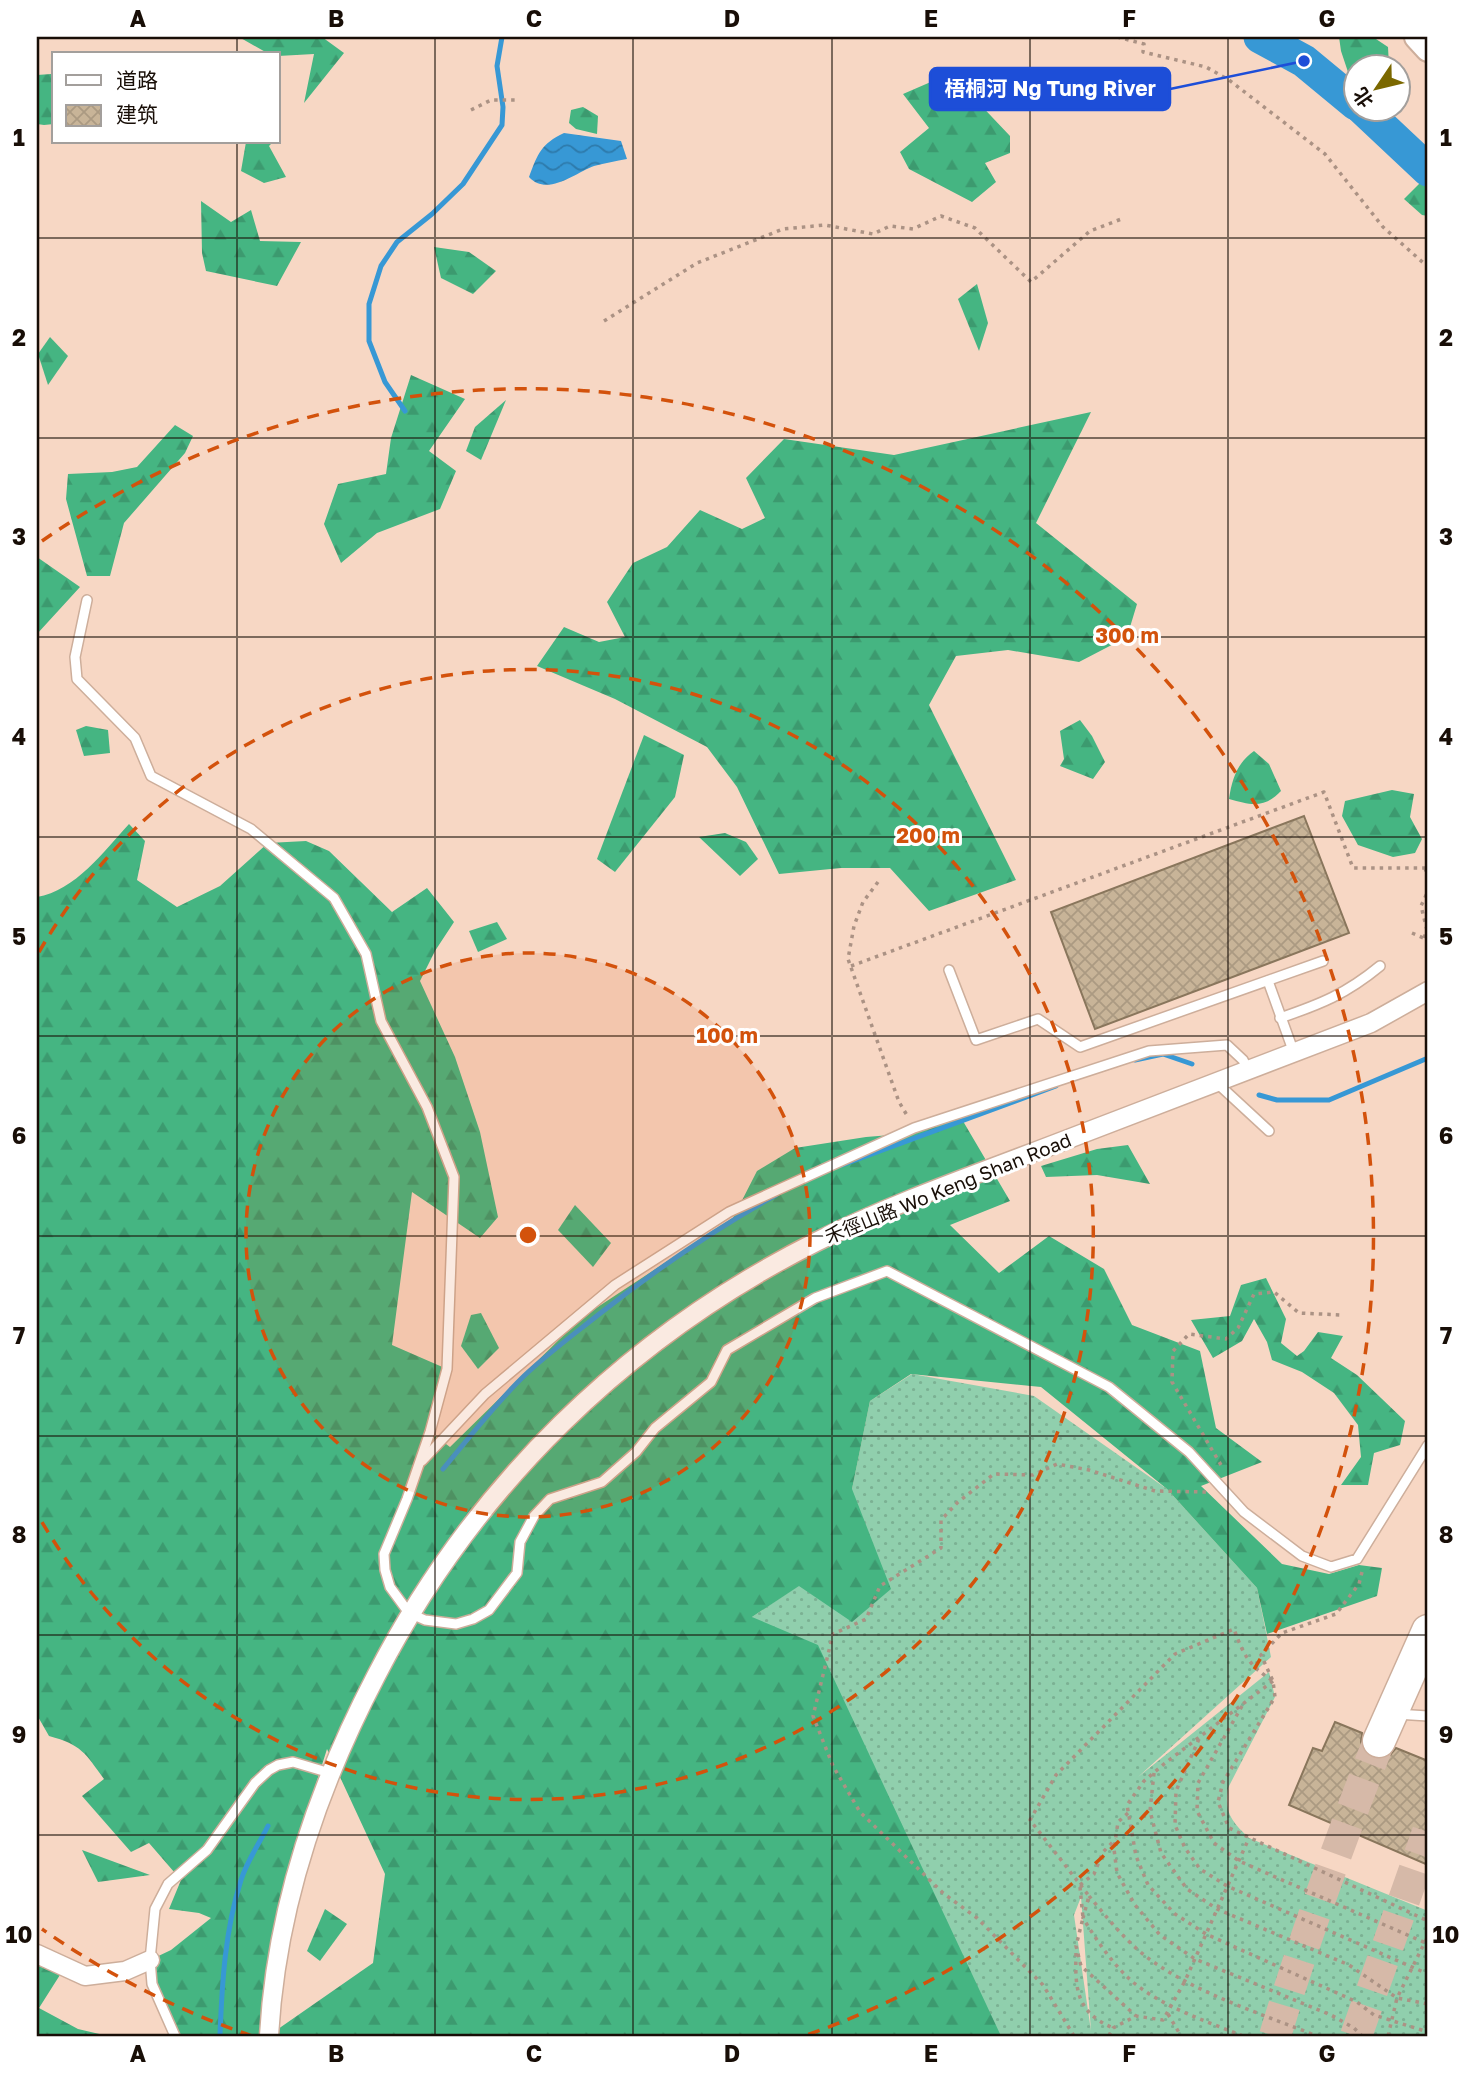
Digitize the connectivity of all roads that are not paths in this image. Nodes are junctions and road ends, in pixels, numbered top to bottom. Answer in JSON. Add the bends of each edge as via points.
{"nodes":[{"id":1,"x":1418,"y":37,"type":"edge"},
{"id":2,"x":1428,"y":49,"type":"edge"},
{"id":3,"x":87,"y":600,"type":"dead end"},
{"id":4,"x":1324,"y":961,"type":"dead end"},
{"id":5,"x":1380,"y":966,"type":"dead end"},
{"id":6,"x":949,"y":970,"type":"dead end"},
{"id":7,"x":1268,"y":981,"type":"junction"},
{"id":8,"x":1428,"y":991,"type":"edge"},
{"id":9,"x":1280,"y":1018,"type":"junction"},
{"id":10,"x":1294,"y":1053,"type":"junction"},
{"id":11,"x":1248,"y":1070,"type":"junction"},
{"id":12,"x":1217,"y":1083,"type":"junction"},
{"id":13,"x":1269,"y":1130,"type":"dead end"},
{"id":14,"x":1428,"y":1445,"type":"edge"},
{"id":15,"x":419,"y":1465,"type":"junction"},
{"id":16,"x":410,"y":1613,"type":"junction"},
{"id":17,"x":1428,"y":1631,"type":"edge"},
{"id":18,"x":1421,"y":1675,"type":"dead end"},
{"id":19,"x":1428,"y":1716,"type":"edge"},
{"id":20,"x":1390,"y":1717,"type":"junction"},
{"id":21,"x":330,"y":1773,"type":"junction"},
{"id":22,"x":37,"y":1954,"type":"edge"},
{"id":23,"x":150,"y":1960,"type":"junction"},
{"id":24,"x":175,"y":2036,"type":"edge"},
{"id":25,"x":269,"y":2036,"type":"edge"}],
"edges":[{"from":1,"to":2,"type":"main road"},
{"from":3,"to":15,"type":"lane","via":[[75,657],[77,679],[135,738],[151,776],[251,829],[334,898],[366,954],[381,1021],[427,1107],[454,1177],[447,1369]]},
{"from":4,"to":7,"type":"lane"},
{"from":5,"to":9,"type":"lane","via":[[1315,1007]]},
{"from":6,"to":7,"type":"lane","via":[[975,1041],[1038,1019],[1080,1047]]},
{"from":7,"to":9,"type":"lane"},
{"from":8,"to":10,"type":"street","name":"禾徑山路 Wo Keng Shan Road","via":[[1371,1023]]},
{"from":9,"to":10,"type":"lane"},
{"from":10,"to":11,"type":"street","name":"禾徑山路 Wo Keng Shan Road"},
{"from":11,"to":12,"type":"street","name":"禾徑山路 Wo Keng Shan Road"},
{"from":11,"to":15,"type":"lane","via":[[1227,1045],[1149,1051],[914,1128],[729,1212],[615,1285],[485,1394]]},
{"from":12,"to":13,"type":"lane"},
{"from":12,"to":16,"type":"street","name":"禾徑山路 Wo Keng Shan Road","via":[[862,1220],[779,1261],[701,1309],[620,1370],[540,1445],[475,1518]]},
{"from":14,"to":16,"type":"lane","via":[[1357,1559],[1331,1567],[1302,1556],[1244,1512],[1189,1452],[1109,1387],[887,1271],[815,1298],[727,1350],[712,1382],[655,1428],[636,1452],[601,1482],[550,1499],[520,1542],[517,1573],[489,1610],[456,1624]]},
{"from":15,"to":16,"type":"lane","via":[[384,1554],[390,1587]]},
{"from":16,"to":21,"type":"street","name":"禾徑山路 Wo Keng Shan Road"},
{"from":17,"to":20,"type":"highway"},
{"from":18,"to":20,"type":"lane"},
{"from":19,"to":20,"type":"lane"},
{"from":21,"to":23,"type":"lane","via":[[286,1763],[255,1783],[206,1850],[168,1884],[155,1909]]},
{"from":21,"to":25,"type":"street","name":"禾徑山路 Wo Keng Shan Road","via":[[288,1902]]},
{"from":22,"to":23,"type":"street","via":[[85,1976],[125,1971]]},
{"from":23,"to":24,"type":"lane","via":[[152,1984]]}]}
